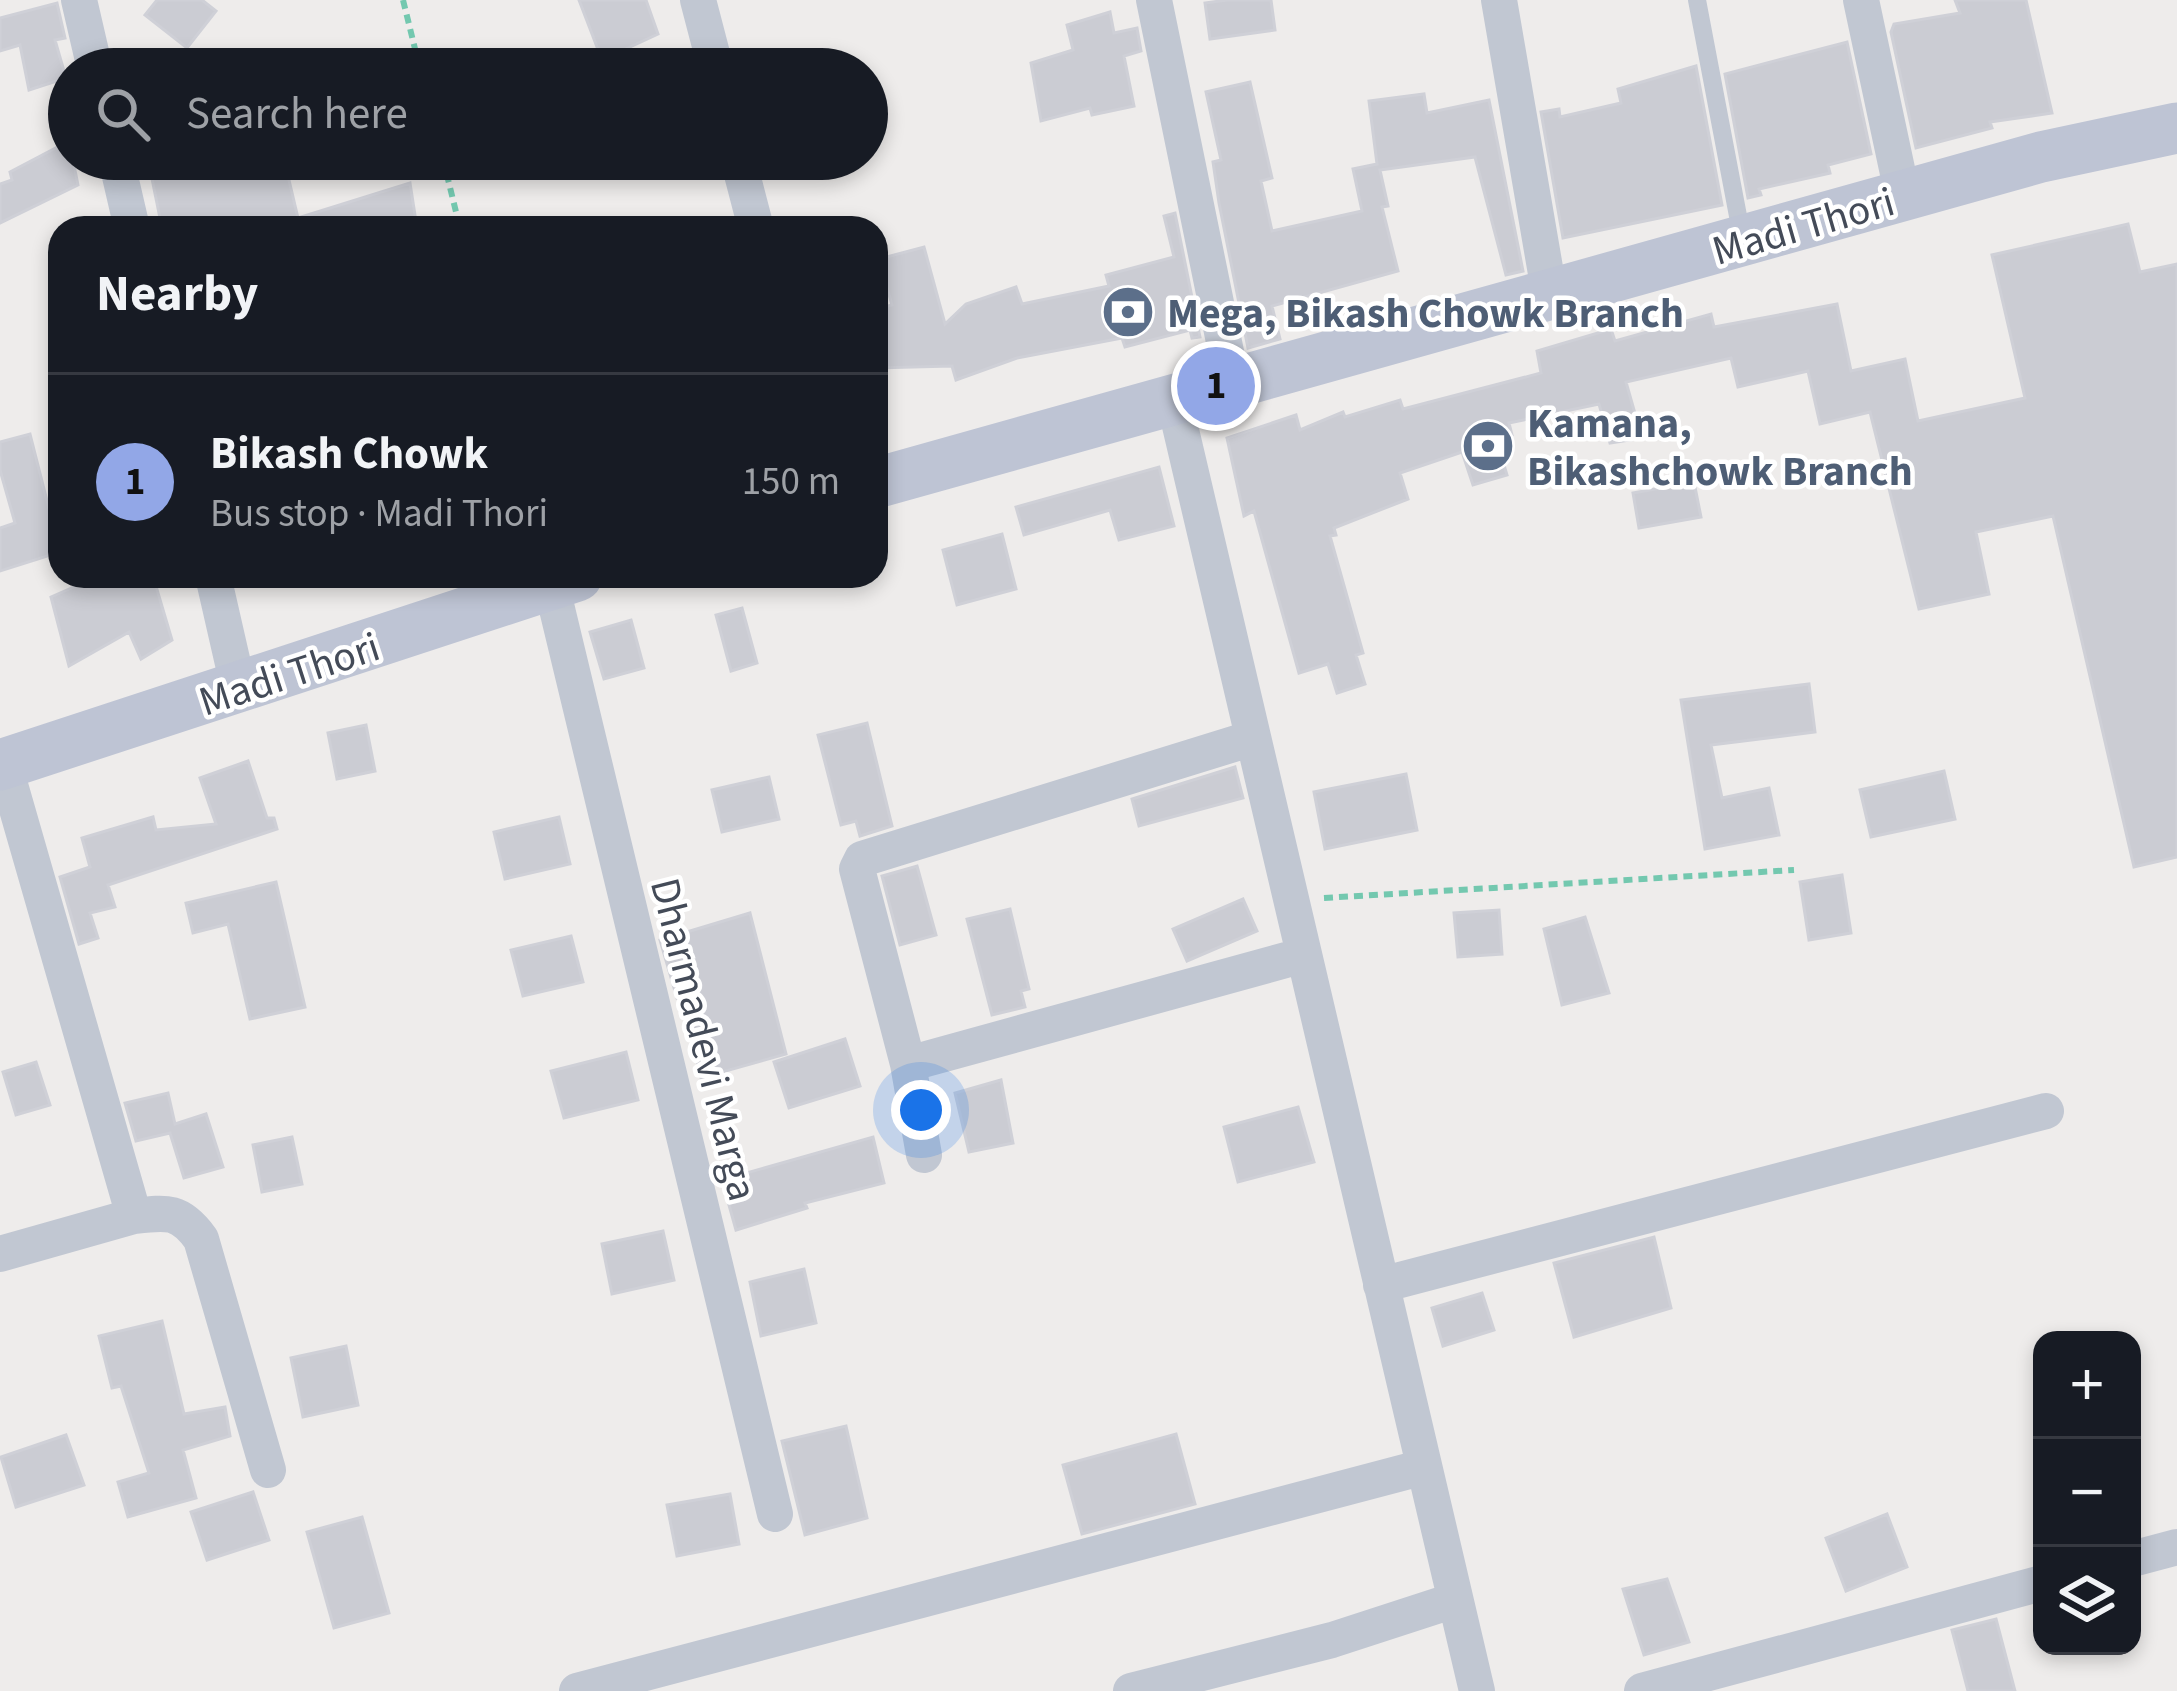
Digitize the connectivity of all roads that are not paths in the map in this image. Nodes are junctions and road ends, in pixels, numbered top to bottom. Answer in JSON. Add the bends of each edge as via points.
{"nodes":[{"id":1,"x":79,"y":0,"type":"edge"},
{"id":2,"x":698,"y":0,"type":"edge"},
{"id":3,"x":1154,"y":0,"type":"edge"},
{"id":4,"x":1499,"y":0,"type":"edge"},
{"id":5,"x":1697,"y":0,"type":"edge"},
{"id":6,"x":1861,"y":0,"type":"edge"},
{"id":7,"x":90,"y":48,"type":"edge"},
{"id":8,"x":711,"y":48,"type":"edge"},
{"id":9,"x":2177,"y":128,"type":"edge"},
{"id":10,"x":121,"y":180,"type":"edge"},
{"id":11,"x":743,"y":180,"type":"edge"},
{"id":12,"x":1903,"y":197,"type":"junction"},
{"id":13,"x":129,"y":216,"type":"edge"},
{"id":14,"x":753,"y":216,"type":"edge"},
{"id":15,"x":1743,"y":241,"type":"junction"},
{"id":16,"x":1550,"y":297,"type":"junction"},
{"id":17,"x":1232,"y":382,"type":"junction"},
{"id":18,"x":1173,"y":396,"type":"junction"},
{"id":19,"x":888,"y":479,"type":"edge"},
{"id":20,"x":216,"y":588,"type":"edge"},
{"id":21,"x":541,"y":588,"type":"edge"},
{"id":22,"x":566,"y":588,"type":"edge"},
{"id":23,"x":239,"y":691,"type":"junction"},
{"id":24,"x":1253,"y":738,"type":"junction"},
{"id":25,"x":2,"y":764,"type":"edge"},
{"id":26,"x":1304,"y":955,"type":"junction"},
{"id":27,"x":908,"y":1064,"type":"junction"},
{"id":28,"x":2046,"y":1112,"type":"dead end"},
{"id":29,"x":924,"y":1155,"type":"dead end"},
{"id":30,"x":134,"y":1216,"type":"junction"},
{"id":31,"x":0,"y":1254,"type":"edge"},
{"id":32,"x":1382,"y":1285,"type":"junction"},
{"id":33,"x":1424,"y":1467,"type":"junction"},
{"id":34,"x":268,"y":1470,"type":"dead end"},
{"id":35,"x":775,"y":1514,"type":"dead end"},
{"id":36,"x":2177,"y":1547,"type":"edge"},
{"id":37,"x":2141,"y":1557,"type":"edge"},
{"id":38,"x":2033,"y":1585,"type":"edge"},
{"id":39,"x":1455,"y":1600,"type":"junction"},
{"id":40,"x":577,"y":1691,"type":"edge"},
{"id":41,"x":1131,"y":1691,"type":"edge"},
{"id":42,"x":1477,"y":1691,"type":"edge"},
{"id":43,"x":1642,"y":1691,"type":"edge"}],
"edges":[{"from":1,"to":7,"type":"street"},
{"from":2,"to":8,"type":"street"},
{"from":3,"to":17,"type":"street"},
{"from":4,"to":16,"type":"street"},
{"from":5,"to":15,"type":"lane"},
{"from":6,"to":12,"type":"street"},
{"from":9,"to":12,"type":"main road","name":"Madi Thori"},
{"from":10,"to":13,"type":"street"},
{"from":11,"to":14,"type":"street"},
{"from":12,"to":15,"type":"main road","name":"Madi Thori"},
{"from":15,"to":16,"type":"main road","name":"Madi Thori"},
{"from":16,"to":17,"type":"main road","name":"Madi Thori"},
{"from":17,"to":18,"type":"main road","name":"Madi Thori"},
{"from":18,"to":19,"type":"main road","name":"Madi Thori"},
{"from":18,"to":24,"type":"street"},
{"from":20,"to":23,"type":"street"},
{"from":21,"to":23,"type":"main road","name":"Madi Thori"},
{"from":22,"to":35,"type":"street","name":"Dharmadevi Marga"},
{"from":23,"to":25,"type":"main road","name":"Madi Thori"},
{"from":24,"to":26,"type":"street"},
{"from":24,"to":27,"type":"street","via":[[862,859],[857,869]]},
{"from":25,"to":30,"type":"street"},
{"from":26,"to":27,"type":"street"},
{"from":26,"to":32,"type":"street"},
{"from":27,"to":29,"type":"street"},
{"from":28,"to":32,"type":"street"},
{"from":30,"to":31,"type":"street"},
{"from":30,"to":34,"type":"street","via":[[171,1212],[200,1239]]},
{"from":32,"to":33,"type":"street"},
{"from":33,"to":39,"type":"street"},
{"from":33,"to":40,"type":"street"},
{"from":36,"to":37,"type":"street"},
{"from":38,"to":43,"type":"street"},
{"from":39,"to":41,"type":"street"},
{"from":39,"to":42,"type":"street"}]}
